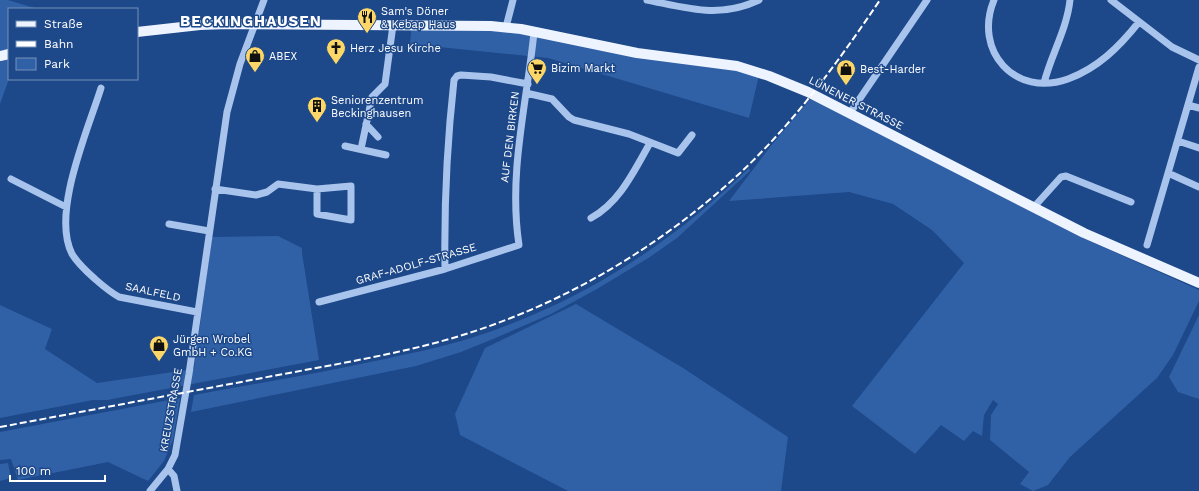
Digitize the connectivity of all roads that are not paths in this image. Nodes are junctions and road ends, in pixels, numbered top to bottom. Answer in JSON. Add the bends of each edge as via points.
{"nodes":[{"id":1,"x":264,"y":0,"type":"edge"},
{"id":2,"x":513,"y":0,"type":"edge"},
{"id":3,"x":647,"y":0,"type":"edge"},
{"id":4,"x":759,"y":0,"type":"edge"},
{"id":5,"x":927,"y":0,"type":"edge"},
{"id":6,"x":994,"y":0,"type":"edge"},
{"id":7,"x":1070,"y":0,"type":"edge"},
{"id":8,"x":1111,"y":0,"type":"edge"},
{"id":9,"x":1139,"y":22,"type":"junction"},
{"id":10,"x":254,"y":24,"type":"junction"},
{"id":11,"x":393,"y":25,"type":"junction"},
{"id":12,"x":506,"y":28,"type":"junction"},
{"id":13,"x":138,"y":32,"type":"edge"},
{"id":14,"x":534,"y":32,"type":"junction"},
{"id":15,"x":1199,"y":60,"type":"edge"},
{"id":16,"x":1199,"y":66,"type":"edge"},
{"id":17,"x":1044,"y":83,"type":"junction"},
{"id":18,"x":528,"y":84,"type":"junction"},
{"id":19,"x":101,"y":88,"type":"dead end"},
{"id":20,"x":526,"y":93,"type":"junction"},
{"id":21,"x":1188,"y":105,"type":"junction"},
{"id":22,"x":1199,"y":108,"type":"edge"},
{"id":23,"x":850,"y":113,"type":"junction"},
{"id":24,"x":366,"y":124,"type":"junction"},
{"id":25,"x":692,"y":135,"type":"dead end"},
{"id":26,"x":378,"y":137,"type":"dead end"},
{"id":27,"x":1178,"y":141,"type":"junction"},
{"id":28,"x":650,"y":143,"type":"junction"},
{"id":29,"x":345,"y":146,"type":"dead end"},
{"id":30,"x":1199,"y":148,"type":"edge"},
{"id":31,"x":361,"y":149,"type":"junction"},
{"id":32,"x":386,"y":155,"type":"dead end"},
{"id":33,"x":1168,"y":173,"type":"junction"},
{"id":34,"x":11,"y":179,"type":"dead end"},
{"id":35,"x":1199,"y":187,"type":"edge"},
{"id":36,"x":215,"y":189,"type":"junction"},
{"id":37,"x":317,"y":189,"type":"junction"},
{"id":38,"x":1131,"y":202,"type":"dead end"},
{"id":39,"x":66,"y":207,"type":"junction"},
{"id":40,"x":1033,"y":208,"type":"junction"},
{"id":41,"x":591,"y":218,"type":"dead end"},
{"id":42,"x":169,"y":224,"type":"dead end"},
{"id":43,"x":209,"y":231,"type":"junction"},
{"id":44,"x":519,"y":245,"type":"joint"},
{"id":45,"x":1147,"y":245,"type":"dead end"},
{"id":46,"x":445,"y":269,"type":"junction"},
{"id":47,"x":1199,"y":283,"type":"edge"},
{"id":48,"x":318,"y":302,"type":"dead end"},
{"id":49,"x":197,"y":312,"type":"junction"},
{"id":50,"x":168,"y":470,"type":"junction"},
{"id":51,"x":150,"y":491,"type":"edge"},
{"id":52,"x":177,"y":491,"type":"edge"}],
"edges":[{"from":1,"to":10,"type":"street","name":"KREUZSTRASSE"},
{"from":2,"to":12,"type":"street"},
{"from":3,"to":4,"type":"street","via":[[712,12],[732,10]]},
{"from":5,"to":23,"type":"street"},
{"from":6,"to":17,"type":"street","via":[[988,27],[989,39],[997,59],[1013,75],[1024,80]]},
{"from":7,"to":17,"type":"street","via":[[1069,14]]},
{"from":8,"to":9,"type":"street"},
{"from":9,"to":15,"type":"street","via":[[1172,47]]},
{"from":9,"to":17,"type":"street","via":[[1118,47],[1092,67],[1068,79]]},
{"from":10,"to":11,"type":"main road","name":"LÜNENER STRASSE"},
{"from":10,"to":13,"type":"main road","name":"LÜNENER STRASSE","via":[[200,24]]},
{"from":10,"to":36,"type":"street","name":"KREUZSTRASSE","via":[[227,112]]},
{"from":11,"to":12,"type":"main road","name":"LÜNENER STRASSE"},
{"from":11,"to":24,"type":"street","via":[[385,84],[372,97]]},
{"from":12,"to":14,"type":"main road","name":"LÜNENER STRASSE"},
{"from":14,"to":18,"type":"street","name":"AUF DEN BIRKEN"},
{"from":14,"to":23,"type":"main road","name":"LÜNENER STRASSE","via":[[637,53],[747,69],[794,86]]},
{"from":16,"to":21,"type":"street"},
{"from":18,"to":20,"type":"street","name":"AUF DEN BIRKEN"},
{"from":18,"to":46,"type":"street","via":[[491,77],[461,75],[454,80],[446,160]]},
{"from":19,"to":39,"type":"street","name":"SAALFELD","via":[[81,146]]},
{"from":20,"to":28,"type":"street","via":[[552,99],[574,120],[629,134]]},
{"from":20,"to":44,"type":"street","name":"AUF DEN BIRKEN","via":[[515,188],[515,219]]},
{"from":21,"to":22,"type":"street"},
{"from":21,"to":27,"type":"street"},
{"from":23,"to":40,"type":"main road","name":"LÜNENER STRASSE"},
{"from":24,"to":26,"type":"street"},
{"from":24,"to":31,"type":"street"},
{"from":25,"to":28,"type":"street","via":[[678,153]]},
{"from":27,"to":30,"type":"street"},
{"from":27,"to":33,"type":"street"},
{"from":28,"to":41,"type":"street","via":[[633,174],[615,199]]},
{"from":29,"to":31,"type":"street"},
{"from":31,"to":32,"type":"street"},
{"from":33,"to":35,"type":"street"},
{"from":33,"to":45,"type":"street"},
{"from":34,"to":39,"type":"street"},
{"from":36,"to":37,"type":"street","via":[[250,195],[262,194],[278,184]]},
{"from":36,"to":43,"type":"street","name":"KREUZSTRASSE"},
{"from":37,"to":37,"type":"street","via":[[351,186],[352,220],[317,214]]},
{"from":38,"to":40,"type":"street","via":[[1066,176],[1061,177]]},
{"from":39,"to":49,"type":"street","name":"SAALFELD","via":[[67,235],[72,253],[86,272],[110,292],[125,299]]},
{"from":40,"to":47,"type":"main road","name":"LÜNENER STRASSE"},
{"from":42,"to":43,"type":"street"},
{"from":43,"to":49,"type":"street","name":"KREUZSTRASSE"},
{"from":44,"to":46,"type":"street","name":"GRAF-ADOLF-STRASSE"},
{"from":46,"to":48,"type":"street","name":"GRAF-ADOLF-STRASSE"},
{"from":49,"to":50,"type":"street","name":"KREUZSTRASSE","via":[[175,455]]},
{"from":50,"to":51,"type":"street","name":"KREUZSTRASSE"},
{"from":50,"to":52,"type":"street","via":[[174,476]]}]}
